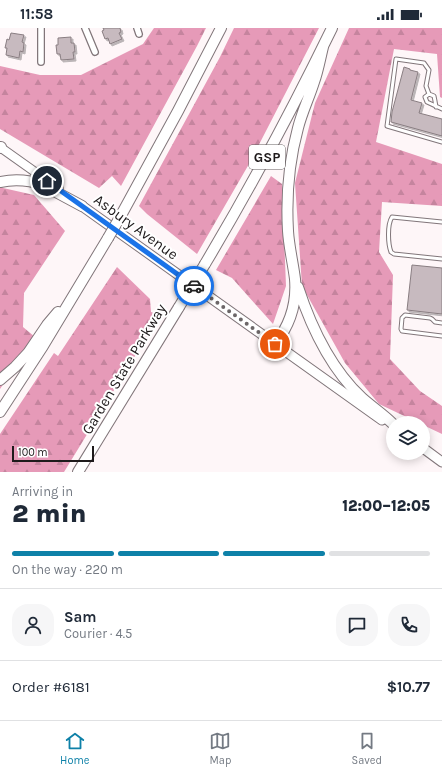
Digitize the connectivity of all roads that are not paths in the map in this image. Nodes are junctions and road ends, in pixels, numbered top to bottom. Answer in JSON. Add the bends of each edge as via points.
{"nodes":[{"id":1,"x":41,"y":28,"type":"edge"},
{"id":2,"x":85,"y":28,"type":"edge"},
{"id":3,"x":221,"y":28,"type":"edge"},
{"id":4,"x":332,"y":28,"type":"edge"},
{"id":5,"x":323,"y":47,"type":"junction"},
{"id":6,"x":95,"y":52,"type":"dead end"},
{"id":7,"x":42,"y":62,"type":"dead end"},
{"id":8,"x":429,"y":94,"type":"junction"},
{"id":9,"x":436,"y":107,"type":"junction"},
{"id":10,"x":442,"y":109,"type":"edge"},
{"id":11,"x":442,"y":142,"type":"edge"},
{"id":12,"x":0,"y":148,"type":"edge"},
{"id":13,"x":0,"y":182,"type":"edge"},
{"id":14,"x":82,"y":206,"type":"junction"},
{"id":15,"x":442,"y":222,"type":"edge"},
{"id":16,"x":442,"y":259,"type":"edge"},
{"id":17,"x":295,"y":278,"type":"junction"},
{"id":18,"x":76,"y":293,"type":"junction"},
{"id":19,"x":442,"y":323,"type":"edge"},
{"id":20,"x":442,"y":336,"type":"edge"},
{"id":21,"x":275,"y":344,"type":"junction"},
{"id":22,"x":0,"y":380,"type":"edge"},
{"id":23,"x":0,"y":412,"type":"edge"},
{"id":24,"x":386,"y":417,"type":"edge"},
{"id":25,"x":386,"y":422,"type":"edge"},
{"id":26,"x":430,"y":453,"type":"edge"},
{"id":27,"x":442,"y":462,"type":"edge"},
{"id":28,"x":78,"y":472,"type":"edge"}],
"edges":[{"from":1,"to":7,"type":"street"},
{"from":2,"to":6,"type":"street"},
{"from":3,"to":18,"type":"highway","bridge":true,"via":[[119,219]]},
{"from":4,"to":5,"type":"highway","name":"Garden State Parkway","number":"GSP"},
{"from":5,"to":17,"type":"highway","via":[[298,129],[290,166],[289,245]]},
{"from":5,"to":28,"type":"highway","name":"Garden State Parkway","number":"GSP","bridge":true,"via":[[268,154],[205,264]]},
{"from":8,"to":9,"type":"lane","via":[[434,96]]},
{"from":8,"to":9,"type":"lane","via":[[425,97],[427,102]]},
{"from":8,"to":11,"type":"lane","via":[[426,86],[429,70],[424,63],[396,59],[388,126]]},
{"from":9,"to":10,"type":"lane"},
{"from":12,"to":14,"type":"main road","name":"Asbury Avenue"},
{"from":13,"to":14,"type":"highway","via":[[20,180],[37,183]]},
{"from":14,"to":21,"type":"main road","name":"Asbury Avenue"},
{"from":15,"to":16,"type":"lane","via":[[392,217],[389,248],[394,254]]},
{"from":17,"to":21,"type":"highway","via":[[292,315]]},
{"from":17,"to":24,"type":"highway","via":[[312,326],[333,363],[362,398]]},
{"from":18,"to":22,"type":"highway","via":[[47,325],[22,361]]},
{"from":18,"to":23,"type":"highway"},
{"from":19,"to":20,"type":"lane","via":[[430,318],[405,315],[402,318],[401,329]]},
{"from":21,"to":25,"type":"main road","name":"Asbury Avenue"},
{"from":26,"to":27,"type":"main road"}]}
